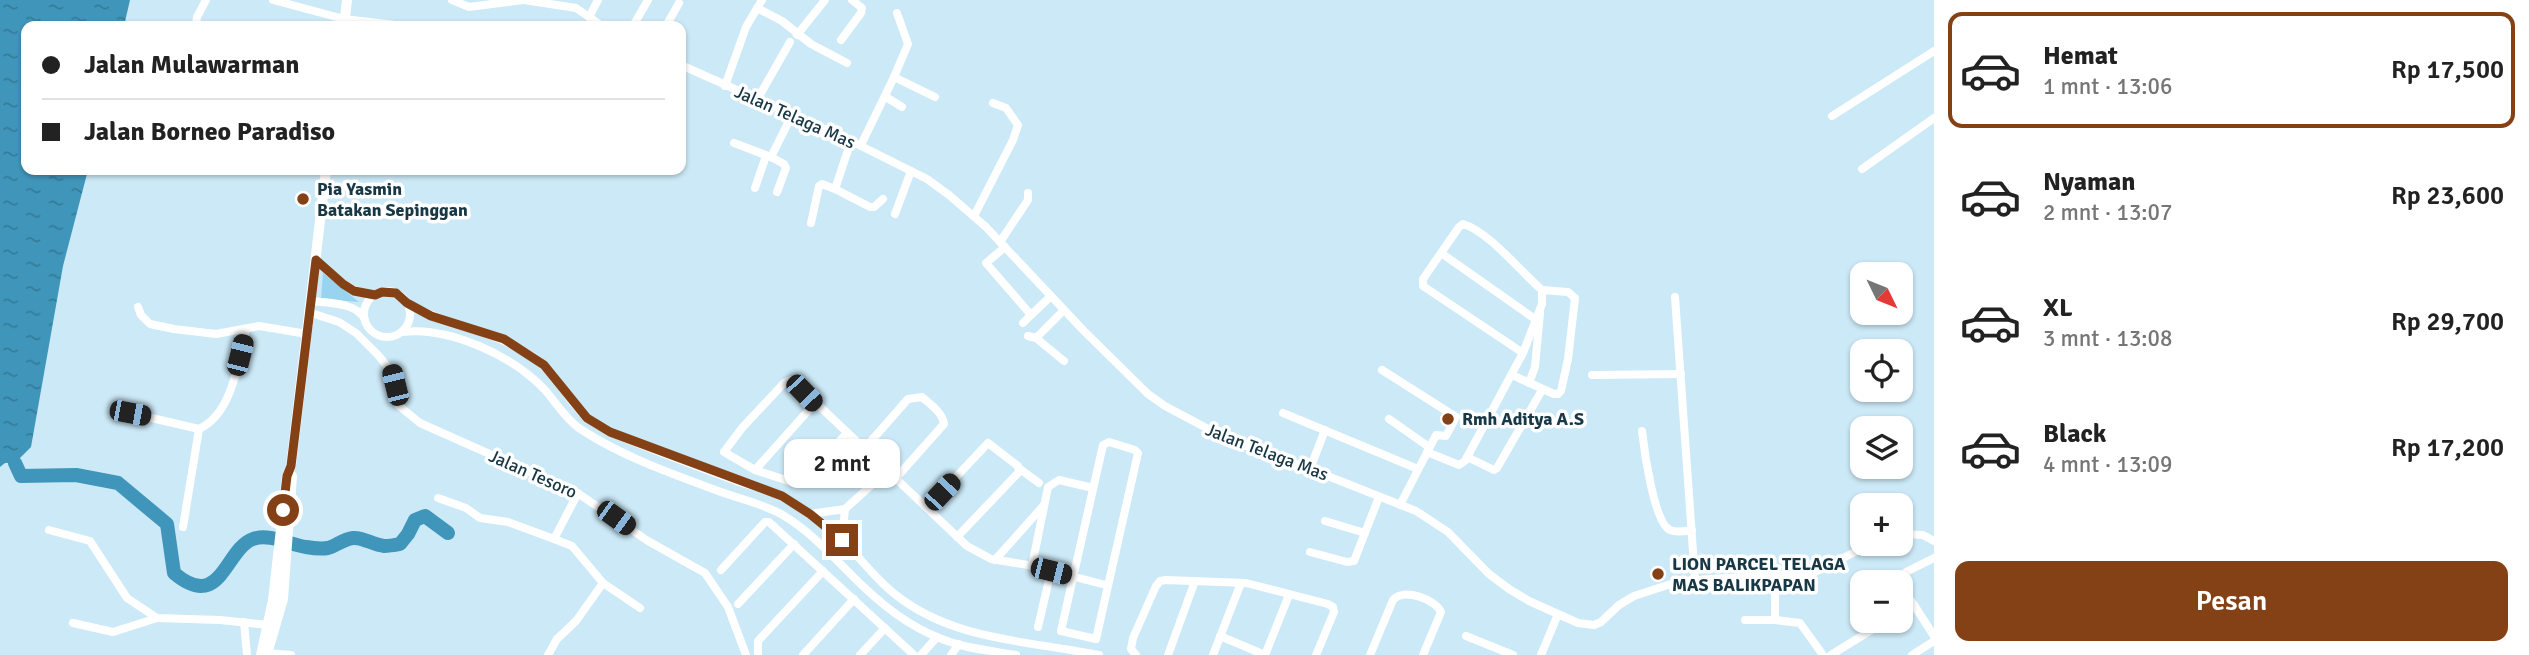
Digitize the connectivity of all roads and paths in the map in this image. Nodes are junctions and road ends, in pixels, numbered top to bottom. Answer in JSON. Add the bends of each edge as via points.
{"nodes":[{"id":1,"x":206,"y":0,"type":"edge"},
{"id":2,"x":273,"y":0,"type":"edge"},
{"id":3,"x":347,"y":0,"type":"edge"},
{"id":4,"x":452,"y":0,"type":"edge"},
{"id":5,"x":524,"y":0,"type":"edge"},
{"id":6,"x":598,"y":0,"type":"edge"},
{"id":7,"x":648,"y":0,"type":"edge"},
{"id":8,"x":825,"y":0,"type":"edge"},
{"id":9,"x":852,"y":0,"type":"edge"},
{"id":10,"x":679,"y":3,"type":"dead end"},
{"id":11,"x":760,"y":4,"type":"edge"},
{"id":12,"x":897,"y":13,"type":"dead end"},
{"id":13,"x":589,"y":17,"type":"junction"},
{"id":14,"x":196,"y":21,"type":"edge"},
{"id":15,"x":338,"y":21,"type":"edge"},
{"id":16,"x":344,"y":21,"type":"edge"},
{"id":17,"x":595,"y":21,"type":"edge"},
{"id":18,"x":636,"y":21,"type":"edge"},
{"id":19,"x":669,"y":21,"type":"edge"},
{"id":20,"x":797,"y":35,"type":"junction"},
{"id":21,"x":841,"y":40,"type":"dead end"},
{"id":22,"x":790,"y":42,"type":"dead end"},
{"id":23,"x":1934,"y":51,"type":"edge"},
{"id":24,"x":847,"y":63,"type":"dead end"},
{"id":25,"x":686,"y":67,"type":"edge"},
{"id":26,"x":894,"y":77,"type":"junction"},
{"id":27,"x":725,"y":86,"type":"junction"},
{"id":28,"x":886,"y":97,"type":"junction"},
{"id":29,"x":935,"y":97,"type":"dead end"},
{"id":30,"x":757,"y":100,"type":"junction"},
{"id":31,"x":993,"y":103,"type":"dead end"},
{"id":32,"x":902,"y":107,"type":"dead end"},
{"id":33,"x":792,"y":115,"type":"junction"},
{"id":34,"x":1832,"y":116,"type":"dead end"},
{"id":35,"x":1934,"y":118,"type":"edge"},
{"id":36,"x":851,"y":141,"type":"junction"},
{"id":37,"x":734,"y":143,"type":"dead end"},
{"id":38,"x":861,"y":145,"type":"junction"},
{"id":39,"x":769,"y":156,"type":"junction"},
{"id":40,"x":1862,"y":169,"type":"dead end"},
{"id":41,"x":911,"y":171,"type":"junction"},
{"id":42,"x":325,"y":175,"type":"edge"},
{"id":43,"x":755,"y":188,"type":"dead end"},
{"id":44,"x":835,"y":188,"type":"junction"},
{"id":45,"x":777,"y":192,"type":"dead end"},
{"id":46,"x":1028,"y":193,"type":"dead end"},
{"id":47,"x":883,"y":199,"type":"dead end"},
{"id":48,"x":895,"y":214,"type":"dead end"},
{"id":49,"x":974,"y":216,"type":"junction"},
{"id":50,"x":811,"y":223,"type":"dead end"},
{"id":51,"x":1003,"y":245,"type":"junction"},
{"id":52,"x":1441,"y":253,"type":"junction"},
{"id":53,"x":316,"y":260,"type":"junction"},
{"id":54,"x":1542,"y":290,"type":"junction"},
{"id":55,"x":375,"y":295,"type":"junction"},
{"id":56,"x":1051,"y":296,"type":"junction"},
{"id":57,"x":1675,"y":297,"type":"dead end"},
{"id":58,"x":407,"y":303,"type":"junction"},
{"id":59,"x":138,"y":307,"type":"dead end"},
{"id":60,"x":309,"y":307,"type":"junction"},
{"id":61,"x":1064,"y":310,"type":"junction"},
{"id":62,"x":1540,"y":310,"type":"junction"},
{"id":63,"x":1031,"y":315,"type":"junction"},
{"id":64,"x":1535,"y":319,"type":"junction"},
{"id":65,"x":365,"y":320,"type":"junction"},
{"id":66,"x":1023,"y":323,"type":"dead end"},
{"id":67,"x":246,"y":329,"type":"junction"},
{"id":68,"x":402,"y":332,"type":"junction"},
{"id":69,"x":307,"y":334,"type":"junction"},
{"id":70,"x":1523,"y":353,"type":"junction"},
{"id":71,"x":1064,"y":360,"type":"dead end"},
{"id":72,"x":1382,"y":370,"type":"dead end"},
{"id":73,"x":1681,"y":374,"type":"junction"},
{"id":74,"x":1512,"y":375,"type":"junction"},
{"id":75,"x":1592,"y":375,"type":"dead end"},
{"id":76,"x":1529,"y":383,"type":"junction"},
{"id":77,"x":1542,"y":390,"type":"junction"},
{"id":78,"x":815,"y":403,"type":"junction"},
{"id":79,"x":130,"y":413,"type":"dead end"},
{"id":80,"x":1283,"y":413,"type":"dead end"},
{"id":81,"x":1389,"y":419,"type":"dead end"},
{"id":82,"x":199,"y":429,"type":"junction"},
{"id":83,"x":1325,"y":430,"type":"junction"},
{"id":84,"x":1642,"y":431,"type":"dead end"},
{"id":85,"x":847,"y":433,"type":"junction"},
{"id":86,"x":864,"y":449,"type":"junction"},
{"id":87,"x":1428,"y":450,"type":"junction"},
{"id":88,"x":1467,"y":457,"type":"junction"},
{"id":89,"x":1020,"y":469,"type":"junction"},
{"id":90,"x":1310,"y":469,"type":"junction"},
{"id":91,"x":1418,"y":469,"type":"junction"},
{"id":92,"x":755,"y":470,"type":"junction"},
{"id":93,"x":887,"y":471,"type":"junction"},
{"id":94,"x":895,"y":478,"type":"junction"},
{"id":95,"x":1039,"y":483,"type":"dead end"},
{"id":96,"x":1093,"y":488,"type":"junction"},
{"id":97,"x":578,"y":493,"type":"junction"},
{"id":98,"x":1379,"y":497,"type":"junction"},
{"id":99,"x":438,"y":498,"type":"dead end"},
{"id":100,"x":1045,"y":504,"type":"junction"},
{"id":101,"x":1400,"y":505,"type":"junction"},
{"id":102,"x":928,"y":508,"type":"junction"},
{"id":103,"x":845,"y":509,"type":"junction"},
{"id":104,"x":810,"y":514,"type":"junction"},
{"id":105,"x":1325,"y":522,"type":"dead end"},
{"id":106,"x":183,"y":527,"type":"dead end"},
{"id":107,"x":49,"y":530,"type":"dead end"},
{"id":108,"x":1692,"y":530,"type":"junction"},
{"id":109,"x":1365,"y":533,"type":"junction"},
{"id":110,"x":1913,"y":535,"type":"edge"},
{"id":111,"x":957,"y":537,"type":"junction"},
{"id":112,"x":554,"y":539,"type":"junction"},
{"id":113,"x":842,"y":540,"type":"junction"},
{"id":114,"x":1934,"y":541,"type":"edge"},
{"id":115,"x":794,"y":544,"type":"junction"},
{"id":116,"x":1310,"y":552,"type":"dead end"},
{"id":117,"x":1850,"y":554,"type":"edge"},
{"id":118,"x":283,"y":556,"type":"junction"},
{"id":119,"x":1934,"y":558,"type":"edge"},
{"id":120,"x":995,"y":560,"type":"junction"},
{"id":121,"x":1032,"y":566,"type":"junction"},
{"id":122,"x":721,"y":570,"type":"dead end"},
{"id":123,"x":1910,"y":570,"type":"edge"},
{"id":124,"x":823,"y":571,"type":"junction"},
{"id":125,"x":1051,"y":571,"type":"junction"},
{"id":126,"x":1072,"y":576,"type":"junction"},
{"id":127,"x":1775,"y":576,"type":"junction"},
{"id":128,"x":1695,"y":580,"type":"junction"},
{"id":129,"x":1195,"y":581,"type":"junction"},
{"id":130,"x":603,"y":583,"type":"junction"},
{"id":131,"x":1241,"y":583,"type":"junction"},
{"id":132,"x":1107,"y":585,"type":"junction"},
{"id":133,"x":1289,"y":595,"type":"junction"},
{"id":134,"x":854,"y":599,"type":"junction"},
{"id":135,"x":738,"y":604,"type":"dead end"},
{"id":136,"x":1914,"y":604,"type":"edge"},
{"id":137,"x":912,"y":605,"type":"junction"},
{"id":138,"x":640,"y":608,"type":"dead end"},
{"id":139,"x":1558,"y":614,"type":"junction"},
{"id":140,"x":157,"y":618,"type":"junction"},
{"id":141,"x":904,"y":619,"type":"junction"},
{"id":142,"x":1745,"y":620,"type":"dead end"},
{"id":143,"x":1775,"y":620,"type":"junction"},
{"id":144,"x":244,"y":622,"type":"junction"},
{"id":145,"x":73,"y":623,"type":"dead end"},
{"id":146,"x":268,"y":625,"type":"junction"},
{"id":147,"x":1038,"y":627,"type":"dead end"},
{"id":148,"x":885,"y":628,"type":"junction"},
{"id":149,"x":1866,"y":633,"type":"edge"},
{"id":150,"x":937,"y":636,"type":"junction"},
{"id":151,"x":1220,"y":636,"type":"junction"},
{"id":152,"x":1466,"y":636,"type":"dead end"},
{"id":153,"x":1934,"y":639,"type":"edge"},
{"id":154,"x":959,"y":644,"type":"junction"},
{"id":155,"x":265,"y":654,"type":"edge"},
{"id":156,"x":1509,"y":654,"type":"edge"},
{"id":157,"x":247,"y":655,"type":"edge"},
{"id":158,"x":291,"y":655,"type":"edge"},
{"id":159,"x":548,"y":655,"type":"edge"},
{"id":160,"x":746,"y":655,"type":"edge"},
{"id":161,"x":758,"y":655,"type":"edge"},
{"id":162,"x":803,"y":655,"type":"edge"},
{"id":163,"x":860,"y":655,"type":"edge"},
{"id":164,"x":914,"y":655,"type":"edge"},
{"id":165,"x":921,"y":655,"type":"edge"},
{"id":166,"x":951,"y":655,"type":"edge"},
{"id":167,"x":1016,"y":655,"type":"edge"},
{"id":168,"x":1099,"y":655,"type":"edge"},
{"id":169,"x":1136,"y":655,"type":"edge"},
{"id":170,"x":1168,"y":655,"type":"edge"},
{"id":171,"x":1213,"y":655,"type":"edge"},
{"id":172,"x":1265,"y":655,"type":"edge"},
{"id":173,"x":1317,"y":655,"type":"edge"},
{"id":174,"x":1370,"y":655,"type":"edge"},
{"id":175,"x":1423,"y":655,"type":"edge"},
{"id":176,"x":1541,"y":655,"type":"edge"},
{"id":177,"x":1824,"y":655,"type":"edge"},
{"id":178,"x":1830,"y":655,"type":"edge"},
{"id":179,"x":1912,"y":655,"type":"edge"}],
"edges":[{"from":1,"to":14,"type":"street"},
{"from":2,"to":15,"type":"street"},
{"from":3,"to":16,"type":"highway"},
{"from":4,"to":5,"type":"street","via":[[469,7]]},
{"from":5,"to":13,"type":"street","via":[[576,8]]},
{"from":6,"to":13,"type":"street"},
{"from":7,"to":18,"type":"street"},
{"from":8,"to":20,"type":"street"},
{"from":9,"to":21,"type":"street","via":[[862,8],[861,13]]},
{"from":10,"to":19,"type":"street"},
{"from":11,"to":20,"type":"street"},
{"from":11,"to":27,"type":"street","via":[[746,27]]},
{"from":12,"to":26,"type":"street","via":[[908,40]]},
{"from":13,"to":17,"type":"street"},
{"from":20,"to":24,"type":"street"},
{"from":22,"to":30,"type":"street"},
{"from":23,"to":34,"type":"street"},
{"from":25,"to":27,"type":"street","name":"Jalan Telaga Mas"},
{"from":26,"to":28,"type":"street"},
{"from":26,"to":29,"type":"street"},
{"from":27,"to":30,"type":"street","name":"Jalan Telaga Mas"},
{"from":28,"to":32,"type":"street"},
{"from":28,"to":38,"type":"street"},
{"from":30,"to":33,"type":"street","name":"Jalan Telaga Mas"},
{"from":31,"to":49,"type":"street","via":[[1006,108],[1018,125]]},
{"from":33,"to":36,"type":"street","name":"Jalan Telaga Mas"},
{"from":33,"to":39,"type":"street"},
{"from":35,"to":40,"type":"street"},
{"from":36,"to":38,"type":"street","name":"Jalan Telaga Mas"},
{"from":36,"to":44,"type":"street"},
{"from":37,"to":39,"type":"street"},
{"from":38,"to":41,"type":"street","name":"Jalan Telaga Mas"},
{"from":39,"to":43,"type":"street"},
{"from":39,"to":45,"type":"street","via":[[786,168]]},
{"from":41,"to":48,"type":"street"},
{"from":41,"to":49,"type":"street","name":"Jalan Telaga Mas"},
{"from":42,"to":53,"type":"highway"},
{"from":44,"to":47,"type":"street","via":[[870,207]]},
{"from":44,"to":50,"type":"street","via":[[819,186]]},
{"from":46,"to":51,"type":"street"},
{"from":49,"to":51,"type":"street","name":"Jalan Telaga Mas"},
{"from":51,"to":56,"type":"street","name":"Jalan Telaga Mas"},
{"from":51,"to":63,"type":"street","via":[[984,261]]},
{"from":52,"to":54,"type":"street","via":[[1459,227],[1466,225]]},
{"from":52,"to":64,"type":"street"},
{"from":52,"to":70,"type":"street","via":[[1423,286]]},
{"from":53,"to":55,"type":"street","via":[[354,291]]},
{"from":53,"to":60,"type":"highway"},
{"from":54,"to":62,"type":"street"},
{"from":54,"to":77,"type":"street","via":[[1568,292],[1576,308],[1561,391]]},
{"from":55,"to":58,"type":"street","via":[[389,292]]},
{"from":55,"to":65,"type":"street","via":[[365,308]]},
{"from":56,"to":61,"type":"street","name":"Jalan Telaga Mas"},
{"from":56,"to":63,"type":"street"},
{"from":57,"to":73,"type":"street"},
{"from":58,"to":68,"type":"street","via":[[410,318]]},
{"from":58,"to":104,"type":"street","via":[[431,316],[504,339],[534,357],[587,418],[610,432],[782,496]]},
{"from":59,"to":67,"type":"street","via":[[150,324],[174,329],[216,334]]},
{"from":60,"to":65,"type":"street","via":[[352,308]]},
{"from":60,"to":69,"type":"highway"},
{"from":60,"to":97,"type":"street","name":"Jalan Tesoro","via":[[356,333],[371,348],[391,371],[398,405],[420,423]]},
{"from":61,"to":71,"type":"street","via":[[1032,337]]},
{"from":61,"to":90,"type":"street","name":"Jalan Telaga Mas","via":[[1165,406],[1229,440]]},
{"from":62,"to":64,"type":"street"},
{"from":62,"to":76,"type":"street","via":[[1535,367]]},
{"from":63,"to":66,"type":"street"},
{"from":64,"to":70,"type":"street"},
{"from":65,"to":68,"type":"street","via":[[380,336]]},
{"from":67,"to":69,"type":"street","via":[[259,326]]},
{"from":67,"to":82,"type":"street","via":[[224,405]]},
{"from":68,"to":141,"type":"street","via":[[441,335],[508,360],[543,388],[582,431],[798,524],[876,599]]},
{"from":69,"to":118,"type":"highway","via":[[287,476]]},
{"from":70,"to":74,"type":"street"},
{"from":72,"to":87,"type":"street","via":[[1456,417],[1446,436],[1436,435]]},
{"from":73,"to":75,"type":"street"},
{"from":73,"to":108,"type":"street"},
{"from":74,"to":76,"type":"street"},
{"from":74,"to":88,"type":"street"},
{"from":76,"to":77,"type":"street"},
{"from":77,"to":88,"type":"street","via":[[1497,468]]},
{"from":78,"to":85,"type":"street"},
{"from":78,"to":92,"type":"street"},
{"from":78,"to":92,"type":"street","via":[[794,382],[787,381],[742,428],[724,452]]},
{"from":79,"to":82,"type":"street"},
{"from":80,"to":83,"type":"street"},
{"from":81,"to":87,"type":"street"},
{"from":82,"to":106,"type":"street"},
{"from":83,"to":90,"type":"street"},
{"from":83,"to":91,"type":"street"},
{"from":84,"to":108,"type":"street","via":[[1651,493],[1666,527]]},
{"from":85,"to":86,"type":"street"},
{"from":85,"to":92,"type":"street","via":[[801,484]]},
{"from":86,"to":93,"type":"street"},
{"from":86,"to":94,"type":"street","via":[[908,399],[922,397],[928,402],[944,424]]},
{"from":87,"to":88,"type":"street","via":[[1459,465]]},
{"from":87,"to":91,"type":"street"},
{"from":89,"to":95,"type":"street"},
{"from":89,"to":102,"type":"street","via":[[988,443]]},
{"from":89,"to":111,"type":"street"},
{"from":90,"to":98,"type":"street","name":"Jalan Telaga Mas"},
{"from":91,"to":101,"type":"street"},
{"from":93,"to":94,"type":"street"},
{"from":93,"to":103,"type":"street"},
{"from":94,"to":102,"type":"street"},
{"from":96,"to":100,"type":"street","via":[[1054,481]]},
{"from":96,"to":126,"type":"street"},
{"from":96,"to":132,"type":"street","via":[[1104,443],[1137,452]]},
{"from":97,"to":112,"type":"street"},
{"from":97,"to":160,"type":"street","name":"Jalan Tesoro","via":[[705,573],[728,607]]},
{"from":98,"to":101,"type":"street","name":"Jalan Telaga Mas"},
{"from":98,"to":109,"type":"street"},
{"from":99,"to":112,"type":"street","via":[[480,518],[508,522]]},
{"from":100,"to":120,"type":"street"},
{"from":100,"to":121,"type":"street"},
{"from":101,"to":139,"type":"street","name":"Jalan Telaga Mas","via":[[1448,532],[1508,589]]},
{"from":102,"to":111,"type":"street"},
{"from":103,"to":104,"type":"street"},
{"from":103,"to":113,"type":"street"},
{"from":104,"to":113,"type":"street"},
{"from":105,"to":109,"type":"street"},
{"from":107,"to":140,"type":"street","via":[[90,541],[127,598]]},
{"from":108,"to":128,"type":"street"},
{"from":109,"to":116,"type":"street","via":[[1351,562]]},
{"from":110,"to":114,"type":"street"},
{"from":111,"to":120,"type":"street"},
{"from":112,"to":130,"type":"street","via":[[572,546]]},
{"from":113,"to":137,"type":"street","via":[[897,596]]},
{"from":115,"to":122,"type":"street","via":[[765,522]]},
{"from":115,"to":124,"type":"street"},
{"from":115,"to":135,"type":"street"},
{"from":117,"to":127,"type":"street","name":"Jalan Telaga Mas","via":[[1813,573]]},
{"from":118,"to":146,"type":"highway"},
{"from":118,"to":155,"type":"highway","via":[[283,598]]},
{"from":119,"to":123,"type":"street"},
{"from":120,"to":121,"type":"street"},
{"from":121,"to":125,"type":"street"},
{"from":124,"to":134,"type":"street"},
{"from":124,"to":161,"type":"street","via":[[758,641]]},
{"from":125,"to":126,"type":"street"},
{"from":125,"to":147,"type":"street"},
{"from":126,"to":132,"type":"street"},
{"from":126,"to":132,"type":"street","via":[[1061,631],[1096,639]]},
{"from":127,"to":128,"type":"street","name":"Jalan Telaga Mas"},
{"from":127,"to":143,"type":"street"},
{"from":128,"to":139,"type":"street","name":"Jalan Telaga Mas","via":[[1634,596],[1594,625]]},
{"from":129,"to":131,"type":"street"},
{"from":129,"to":169,"type":"street","via":[[1160,581],[1131,645]]},
{"from":129,"to":170,"type":"street"},
{"from":130,"to":138,"type":"street"},
{"from":130,"to":159,"type":"street"},
{"from":131,"to":133,"type":"street"},
{"from":131,"to":151,"type":"street"},
{"from":133,"to":172,"type":"street"},
{"from":133,"to":173,"type":"street","via":[[1334,607]]},
{"from":134,"to":148,"type":"street"},
{"from":134,"to":162,"type":"street"},
{"from":136,"to":153,"type":"street"},
{"from":137,"to":141,"type":"street"},
{"from":137,"to":168,"type":"street","via":[[935,619],[988,637]]},
{"from":139,"to":176,"type":"street"},
{"from":140,"to":144,"type":"street"},
{"from":140,"to":145,"type":"street","via":[[113,632]]},
{"from":141,"to":150,"type":"street"},
{"from":142,"to":143,"type":"street"},
{"from":143,"to":177,"type":"street","via":[[1800,623]]},
{"from":144,"to":146,"type":"street"},
{"from":144,"to":157,"type":"street"},
{"from":146,"to":155,"type":"highway"},
{"from":148,"to":163,"type":"street"},
{"from":148,"to":164,"type":"street"},
{"from":149,"to":178,"type":"street"},
{"from":150,"to":154,"type":"street"},
{"from":150,"to":165,"type":"street"},
{"from":151,"to":171,"type":"street"},
{"from":151,"to":172,"type":"street"},
{"from":152,"to":156,"type":"street"},
{"from":153,"to":179,"type":"street"},
{"from":154,"to":166,"type":"street"},
{"from":154,"to":167,"type":"street"},
{"from":155,"to":158,"type":"street"},
{"from":174,"to":175,"type":"street","via":[[1393,600],[1406,592],[1433,603],[1441,612]]}]}
